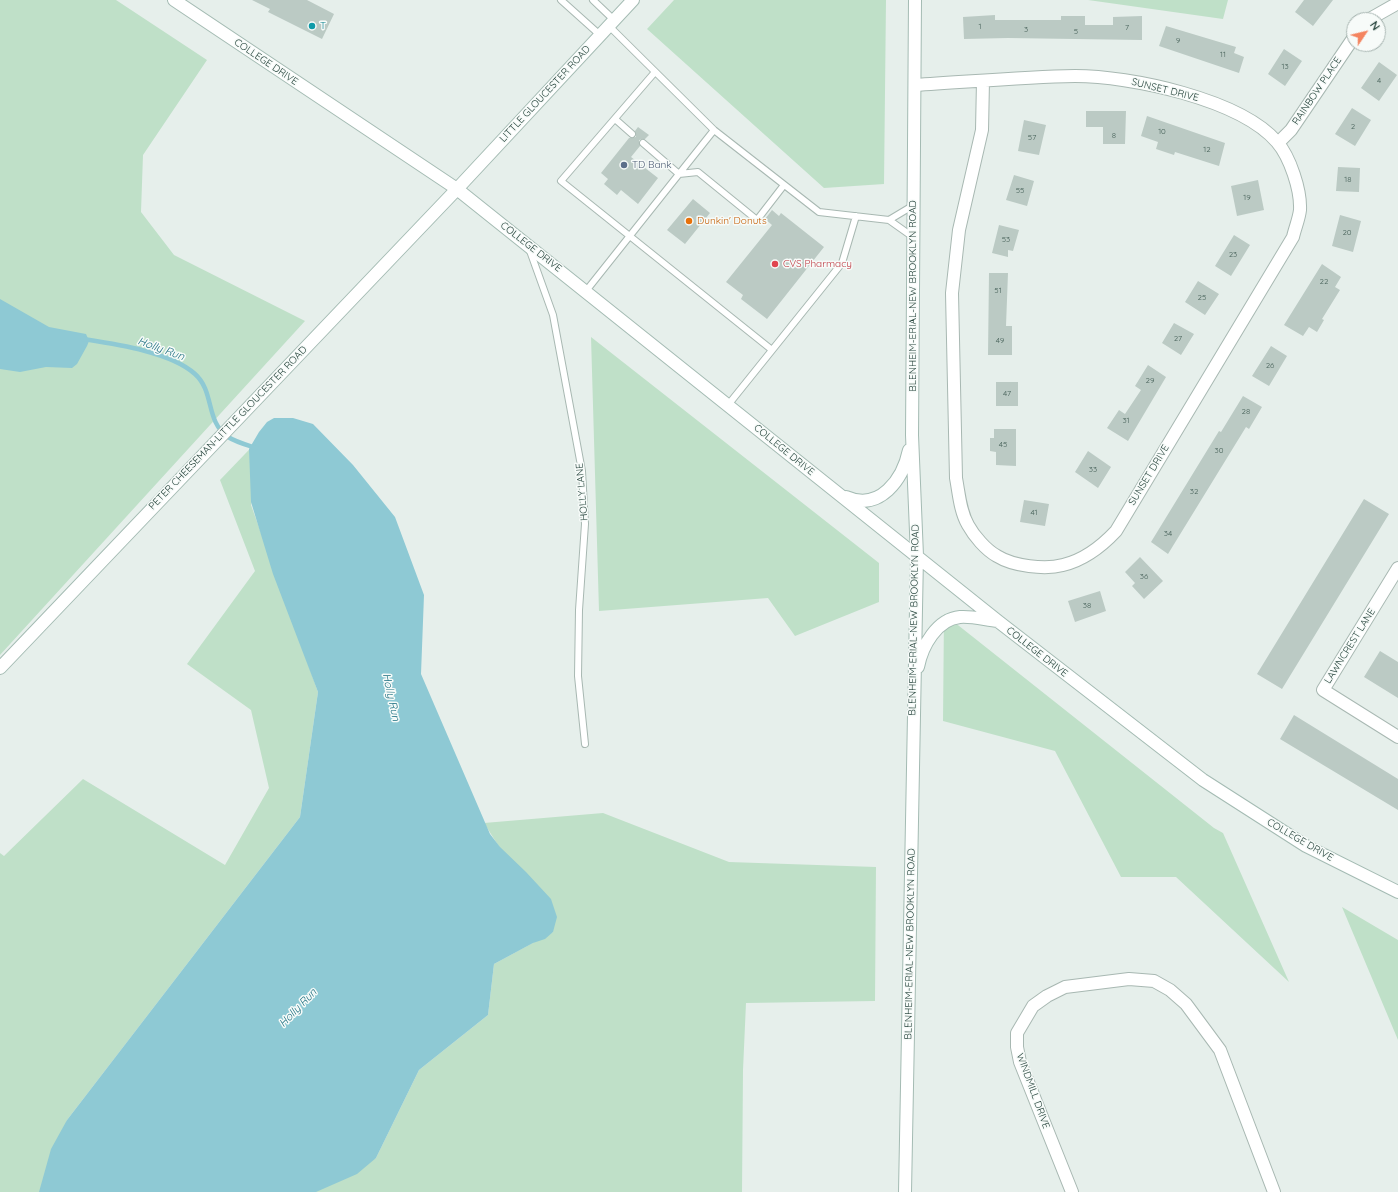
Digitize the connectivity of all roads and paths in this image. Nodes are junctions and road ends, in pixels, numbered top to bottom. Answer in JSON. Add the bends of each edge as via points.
{"nodes":[{"id":1,"x":174,"y":0,"type":"edge"},
{"id":2,"x":561,"y":0,"type":"edge"},
{"id":3,"x":592,"y":0,"type":"edge"},
{"id":4,"x":633,"y":0,"type":"edge"},
{"id":5,"x":915,"y":0,"type":"edge"},
{"id":6,"x":1398,"y":2,"type":"edge"},
{"id":7,"x":1381,"y":12,"type":"edge"},
{"id":8,"x":612,"y":23,"type":"junction"},
{"id":9,"x":600,"y":35,"type":"junction"},
{"id":10,"x":1346,"y":49,"type":"edge"},
{"id":11,"x":655,"y":72,"type":"junction"},
{"id":12,"x":983,"y":81,"type":"junction"},
{"id":13,"x":915,"y":85,"type":"junction"},
{"id":14,"x":615,"y":119,"type":"junction"},
{"id":15,"x":714,"y":130,"type":"junction"},
{"id":16,"x":632,"y":134,"type":"dead end"},
{"id":17,"x":643,"y":142,"type":"dead end"},
{"id":18,"x":1278,"y":143,"type":"junction"},
{"id":19,"x":679,"y":174,"type":"junction"},
{"id":20,"x":784,"y":185,"type":"junction"},
{"id":21,"x":457,"y":189,"type":"junction"},
{"id":22,"x":914,"y":205,"type":"junction"},
{"id":23,"x":856,"y":216,"type":"junction"},
{"id":24,"x":889,"y":220,"type":"junction"},
{"id":25,"x":630,"y":236,"type":"junction"},
{"id":26,"x":914,"y":237,"type":"junction"},
{"id":27,"x":528,"y":246,"type":"junction"},
{"id":28,"x":586,"y":292,"type":"junction"},
{"id":29,"x":772,"y":350,"type":"junction"},
{"id":30,"x":728,"y":405,"type":"junction"},
{"id":31,"x":912,"y":435,"type":"junction"},
{"id":32,"x":839,"y":494,"type":"junction"},
{"id":33,"x":917,"y":556,"type":"junction"},
{"id":34,"x":1398,"y":568,"type":"edge"},
{"id":35,"x":999,"y":622,"type":"junction"},
{"id":36,"x":0,"y":668,"type":"edge"},
{"id":37,"x":914,"y":694,"type":"junction"},
{"id":38,"x":1398,"y":737,"type":"edge"},
{"id":39,"x":585,"y":744,"type":"dead end"},
{"id":40,"x":1398,"y":892,"type":"edge"},
{"id":41,"x":905,"y":1192,"type":"edge"},
{"id":42,"x":1072,"y":1192,"type":"edge"},
{"id":43,"x":1274,"y":1192,"type":"edge"}],
"edges":[{"from":1,"to":21,"type":"street","name":"COLLEGE DRIVE"},
{"from":2,"to":9,"type":"lane"},
{"from":3,"to":8,"type":"lane"},
{"from":4,"to":8,"type":"street","name":"LITTLE GLOUCESTER ROAD"},
{"from":5,"to":13,"type":"street","name":"BLENHEIM-ERIAL-NEW BROOKLYN ROAD"},
{"from":6,"to":7,"type":"street"},
{"from":8,"to":9,"type":"street","name":"LITTLE GLOUCESTER ROAD"},
{"from":8,"to":11,"type":"lane"},
{"from":9,"to":21,"type":"street","name":"LITTLE GLOUCESTER ROAD"},
{"from":10,"to":18,"type":"street","name":"RAINBOW PLACE","via":[[1291,130]]},
{"from":11,"to":14,"type":"lane"},
{"from":11,"to":15,"type":"lane"},
{"from":12,"to":13,"type":"street","name":"SUNSET DRIVE"},
{"from":12,"to":18,"type":"street","name":"SUNSET DRIVE","via":[[1075,76],[1119,79],[1191,94],[1225,107],[1266,132]]},
{"from":12,"to":18,"type":"street","name":"SUNSET DRIVE","via":[[982,130],[959,230],[952,293],[956,478],[961,508],[968,525],[979,540],[997,556],[1024,566],[1063,565],[1092,553],[1104,544],[1120,524],[1293,237],[1300,210],[1297,186],[1289,162]]},
{"from":13,"to":22,"type":"street","name":"BLENHEIM-ERIAL-NEW BROOKLYN ROAD"},
{"from":14,"to":16,"type":"lane"},
{"from":14,"to":25,"type":"lane","via":[[561,181]]},
{"from":15,"to":19,"type":"lane"},
{"from":15,"to":20,"type":"lane"},
{"from":17,"to":19,"type":"lane"},
{"from":19,"to":20,"type":"lane","via":[[698,172],[757,220]]},
{"from":19,"to":25,"type":"lane"},
{"from":20,"to":23,"type":"lane","via":[[819,212]]},
{"from":21,"to":27,"type":"street","name":"COLLEGE DRIVE"},
{"from":21,"to":36,"type":"street","name":"PETER CHEESEMAN-LITTLE GLOUCESTER ROAD"},
{"from":22,"to":24,"type":"lane"},
{"from":22,"to":26,"type":"street","name":"BLENHEIM-ERIAL-NEW BROOKLYN ROAD"},
{"from":23,"to":24,"type":"lane"},
{"from":23,"to":29,"type":"lane","via":[[842,263]]},
{"from":24,"to":26,"type":"lane"},
{"from":25,"to":28,"type":"lane"},
{"from":25,"to":29,"type":"lane"},
{"from":26,"to":31,"type":"street","name":"BLENHEIM-ERIAL-NEW BROOKLYN ROAD"},
{"from":27,"to":28,"type":"street","name":"COLLEGE DRIVE"},
{"from":27,"to":39,"type":"lane","name":"HOLLY LANE","via":[[553,314],[582,471],[585,524],[579,610],[578,676]]},
{"from":28,"to":30,"type":"street","name":"COLLEGE DRIVE"},
{"from":29,"to":30,"type":"lane"},
{"from":30,"to":32,"type":"street","name":"COLLEGE DRIVE"},
{"from":31,"to":32,"type":"street","via":[[904,466],[887,492],[875,499],[862,501]]},
{"from":31,"to":33,"type":"street","name":"BLENHEIM-ERIAL-NEW BROOKLYN ROAD"},
{"from":32,"to":33,"type":"street","name":"COLLEGE DRIVE"},
{"from":33,"to":35,"type":"street","name":"COLLEGE DRIVE"},
{"from":33,"to":37,"type":"street","name":"BLENHEIM-ERIAL-NEW BROOKLYN ROAD"},
{"from":34,"to":38,"type":"street","name":"LAWNCREST LANE","via":[[1323,690]]},
{"from":35,"to":37,"type":"street","via":[[960,617],[946,622],[932,635],[922,653]]},
{"from":35,"to":40,"type":"street","name":"COLLEGE DRIVE","via":[[1203,780],[1306,846]]},
{"from":37,"to":41,"type":"street","name":"BLENHEIM-ERIAL-NEW BROOKLYN ROAD"},
{"from":42,"to":43,"type":"street","name":"WINDMILL DRIVE","via":[[1020,1062],[1017,1033],[1033,1006],[1065,987],[1129,979],[1154,981],[1170,990],[1186,1004],[1220,1050]]}]}
